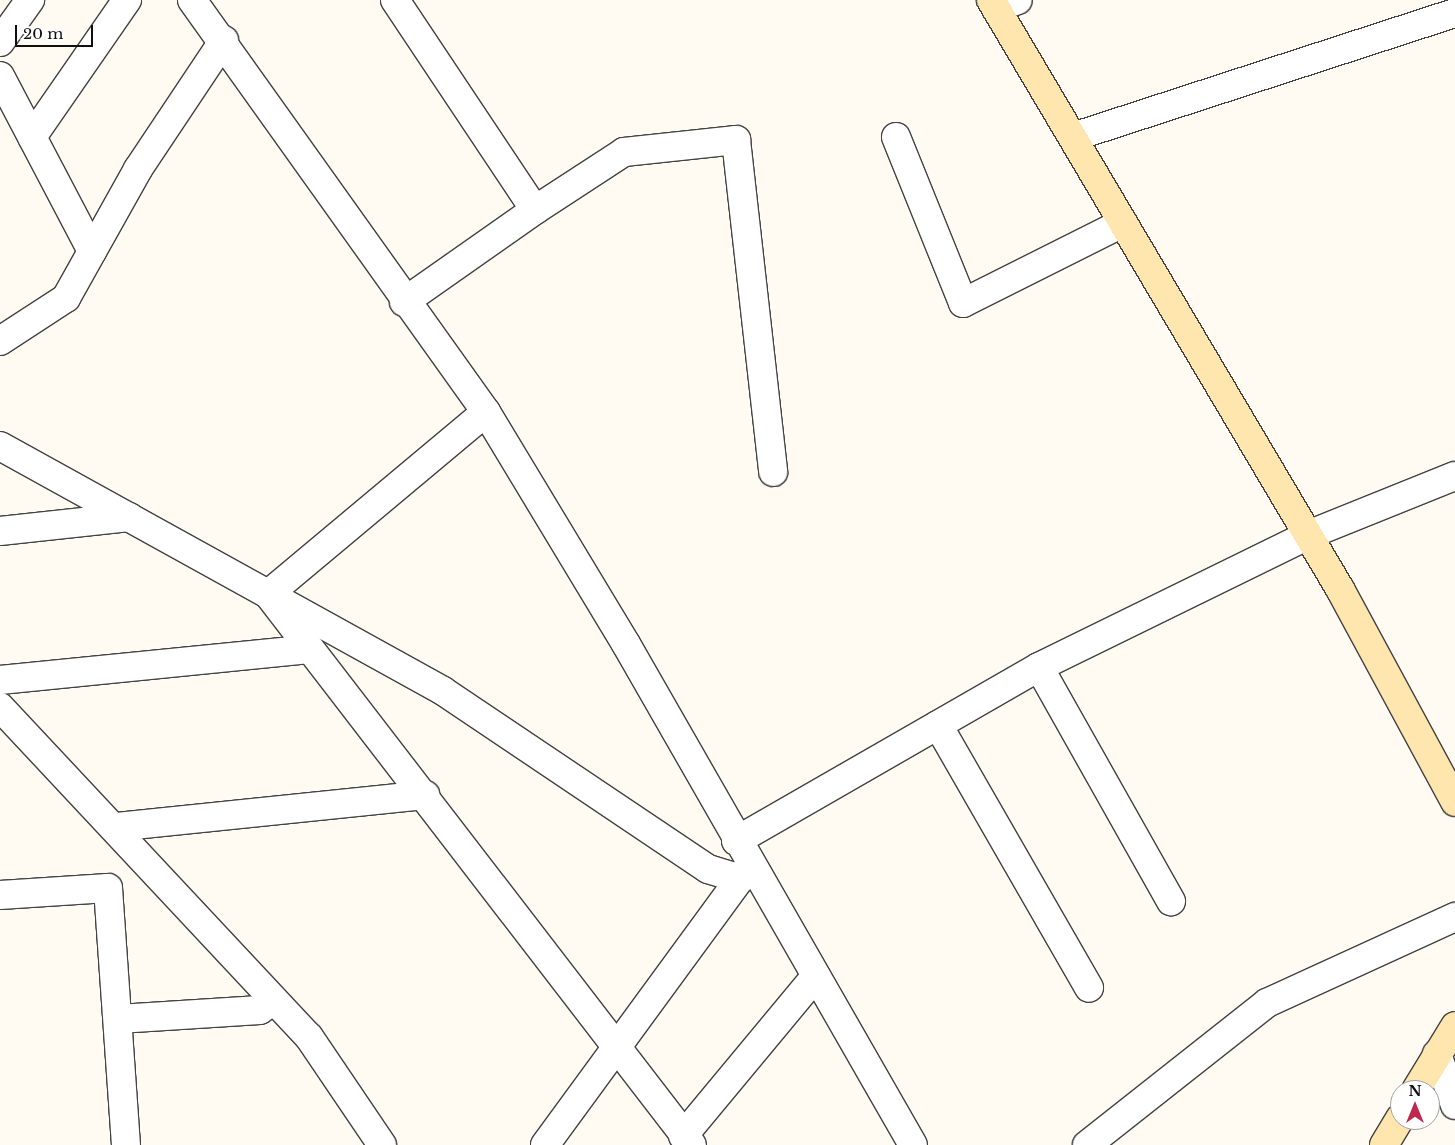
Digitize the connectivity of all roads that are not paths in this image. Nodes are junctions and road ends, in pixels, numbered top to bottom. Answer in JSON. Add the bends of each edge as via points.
{"nodes":[{"id":1,"x":30,"y":0,"type":"edge"},
{"id":2,"x":127,"y":0,"type":"edge"},
{"id":3,"x":192,"y":0,"type":"edge"},
{"id":4,"x":395,"y":0,"type":"edge"},
{"id":5,"x":1002,"y":2,"type":"edge"},
{"id":6,"x":1455,"y":13,"type":"edge"},
{"id":7,"x":224,"y":40,"type":"junction"},
{"id":8,"x":0,"y":42,"type":"edge"},
{"id":9,"x":0,"y":76,"type":"edge"},
{"id":10,"x":32,"y":137,"type":"junction"},
{"id":11,"x":896,"y":137,"type":"dead end"},
{"id":12,"x":1073,"y":137,"type":"junction"},
{"id":13,"x":535,"y":210,"type":"junction"},
{"id":14,"x":1123,"y":223,"type":"junction"},
{"id":15,"x":92,"y":252,"type":"junction"},
{"id":16,"x":404,"y":302,"type":"junction"},
{"id":17,"x":1,"y":338,"type":"edge"},
{"id":18,"x":486,"y":412,"type":"junction"},
{"id":19,"x":0,"y":446,"type":"edge"},
{"id":20,"x":772,"y":472,"type":"dead end"},
{"id":21,"x":1455,"y":476,"type":"edge"},
{"id":22,"x":129,"y":517,"type":"junction"},
{"id":23,"x":0,"y":531,"type":"edge"},
{"id":24,"x":1308,"y":535,"type":"junction"},
{"id":25,"x":268,"y":594,"type":"junction"},
{"id":26,"x":309,"y":649,"type":"junction"},
{"id":27,"x":1039,"y":667,"type":"junction"},
{"id":28,"x":0,"y":680,"type":"edge"},
{"id":29,"x":0,"y":706,"type":"edge"},
{"id":30,"x":938,"y":725,"type":"junction"},
{"id":31,"x":426,"y":795,"type":"junction"},
{"id":32,"x":1455,"y":802,"type":"edge"},
{"id":33,"x":116,"y":827,"type":"junction"},
{"id":34,"x":736,"y":841,"type":"junction"},
{"id":35,"x":746,"y":871,"type":"junction"},
{"id":36,"x":0,"y":895,"type":"edge"},
{"id":37,"x":1171,"y":901,"type":"dead end"},
{"id":38,"x":1455,"y":917,"type":"edge"},
{"id":39,"x":816,"y":976,"type":"junction"},
{"id":40,"x":1089,"y":988,"type":"dead end"},
{"id":41,"x":274,"y":1000,"type":"junction"},
{"id":42,"x":118,"y":1019,"type":"junction"},
{"id":43,"x":1455,"y":1026,"type":"edge"},
{"id":44,"x":619,"y":1045,"type":"junction"},
{"id":45,"x":1437,"y":1054,"type":"junction"},
{"id":46,"x":1422,"y":1080,"type":"edge"},
{"id":47,"x":1455,"y":1105,"type":"edge"},
{"id":48,"x":1393,"y":1130,"type":"edge"},
{"id":49,"x":688,"y":1141,"type":"edge"},
{"id":50,"x":126,"y":1145,"type":"edge"},
{"id":51,"x":382,"y":1145,"type":"edge"},
{"id":52,"x":545,"y":1145,"type":"edge"},
{"id":53,"x":913,"y":1145,"type":"edge"},
{"id":54,"x":1087,"y":1145,"type":"edge"},
{"id":55,"x":1384,"y":1145,"type":"edge"}],
"edges":[{"from":1,"to":8,"type":"street"},
{"from":2,"to":10,"type":"street"},
{"from":3,"to":7,"type":"street"},
{"from":4,"to":13,"type":"street"},
{"from":5,"to":12,"type":"street"},
{"from":6,"to":12,"type":"street"},
{"from":7,"to":15,"type":"street","via":[[138,169]]},
{"from":7,"to":16,"type":"street"},
{"from":9,"to":10,"type":"street"},
{"from":10,"to":15,"type":"street"},
{"from":11,"to":14,"type":"street","via":[[963,303]]},
{"from":12,"to":14,"type":"street"},
{"from":13,"to":16,"type":"street"},
{"from":13,"to":20,"type":"street","via":[[624,152],[736,140]]},
{"from":14,"to":24,"type":"street"},
{"from":15,"to":17,"type":"street","via":[[66,298]]},
{"from":16,"to":18,"type":"street"},
{"from":18,"to":25,"type":"street"},
{"from":18,"to":34,"type":"street","via":[[626,644]]},
{"from":19,"to":22,"type":"street"},
{"from":21,"to":24,"type":"street"},
{"from":22,"to":23,"type":"street"},
{"from":22,"to":25,"type":"street"},
{"from":24,"to":27,"type":"street"},
{"from":24,"to":32,"type":"street"},
{"from":25,"to":26,"type":"street"},
{"from":25,"to":35,"type":"street","via":[[443,691],[708,869]]},
{"from":26,"to":28,"type":"street"},
{"from":26,"to":31,"type":"street"},
{"from":27,"to":30,"type":"street"},
{"from":27,"to":37,"type":"street"},
{"from":29,"to":33,"type":"street"},
{"from":30,"to":34,"type":"street"},
{"from":30,"to":40,"type":"street"},
{"from":31,"to":33,"type":"street"},
{"from":31,"to":44,"type":"street"},
{"from":33,"to":41,"type":"street"},
{"from":34,"to":35,"type":"street"},
{"from":35,"to":39,"type":"street"},
{"from":35,"to":44,"type":"street"},
{"from":36,"to":42,"type":"street","via":[[108,888]]},
{"from":38,"to":54,"type":"street","via":[[1267,1003]]},
{"from":39,"to":49,"type":"street"},
{"from":39,"to":53,"type":"street"},
{"from":41,"to":42,"type":"street","via":[[260,1010]]},
{"from":41,"to":51,"type":"street","via":[[309,1037]]},
{"from":42,"to":50,"type":"street"},
{"from":43,"to":45,"type":"street"},
{"from":44,"to":49,"type":"street"},
{"from":44,"to":52,"type":"street"},
{"from":45,"to":46,"type":"street"},
{"from":45,"to":47,"type":"street"},
{"from":48,"to":55,"type":"street"}]}
